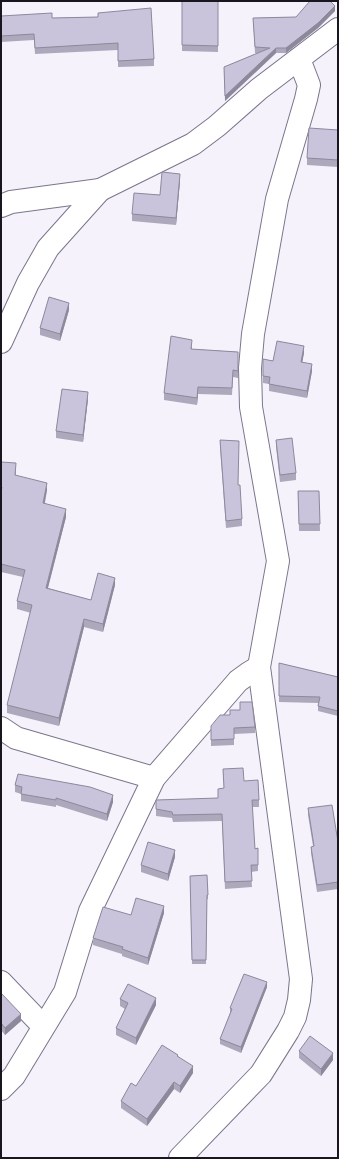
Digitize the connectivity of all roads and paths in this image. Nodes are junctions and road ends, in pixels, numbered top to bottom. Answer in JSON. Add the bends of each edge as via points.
{"nodes":[{"id":1,"x":338,"y":29,"type":"edge"},
{"id":2,"x":299,"y":59,"type":"junction"},
{"id":3,"x":100,"y":190,"type":"junction"},
{"id":4,"x":4,"y":201,"type":"edge"},
{"id":5,"x":1,"y":342,"type":"edge"},
{"id":6,"x":259,"y":667,"type":"junction"},
{"id":7,"x":1,"y":728,"type":"edge"},
{"id":8,"x":154,"y":778,"type":"junction"},
{"id":9,"x":1,"y":982,"type":"edge"},
{"id":10,"x":43,"y":1026,"type":"junction"},
{"id":11,"x":1,"y":1089,"type":"edge"},
{"id":12,"x":180,"y":1158,"type":"edge"}],
"edges":[{"from":1,"to":2,"type":"street"},
{"from":2,"to":3,"type":"street","via":[[193,144]]},
{"from":2,"to":6,"type":"street","via":[[309,85],[277,199],[253,334],[250,368],[251,407],[278,561]]},
{"from":3,"to":4,"type":"street"},
{"from":3,"to":5,"type":"street","via":[[45,254],[28,283]]},
{"from":6,"to":8,"type":"street","via":[[238,681]]},
{"from":6,"to":12,"type":"street","via":[[301,978],[299,1000],[288,1031],[261,1074]]},
{"from":7,"to":8,"type":"street","via":[[16,738]]},
{"from":8,"to":10,"type":"street","via":[[90,911],[65,992]]},
{"from":9,"to":10,"type":"street"},
{"from":10,"to":11,"type":"street","via":[[14,1076]]}]}
